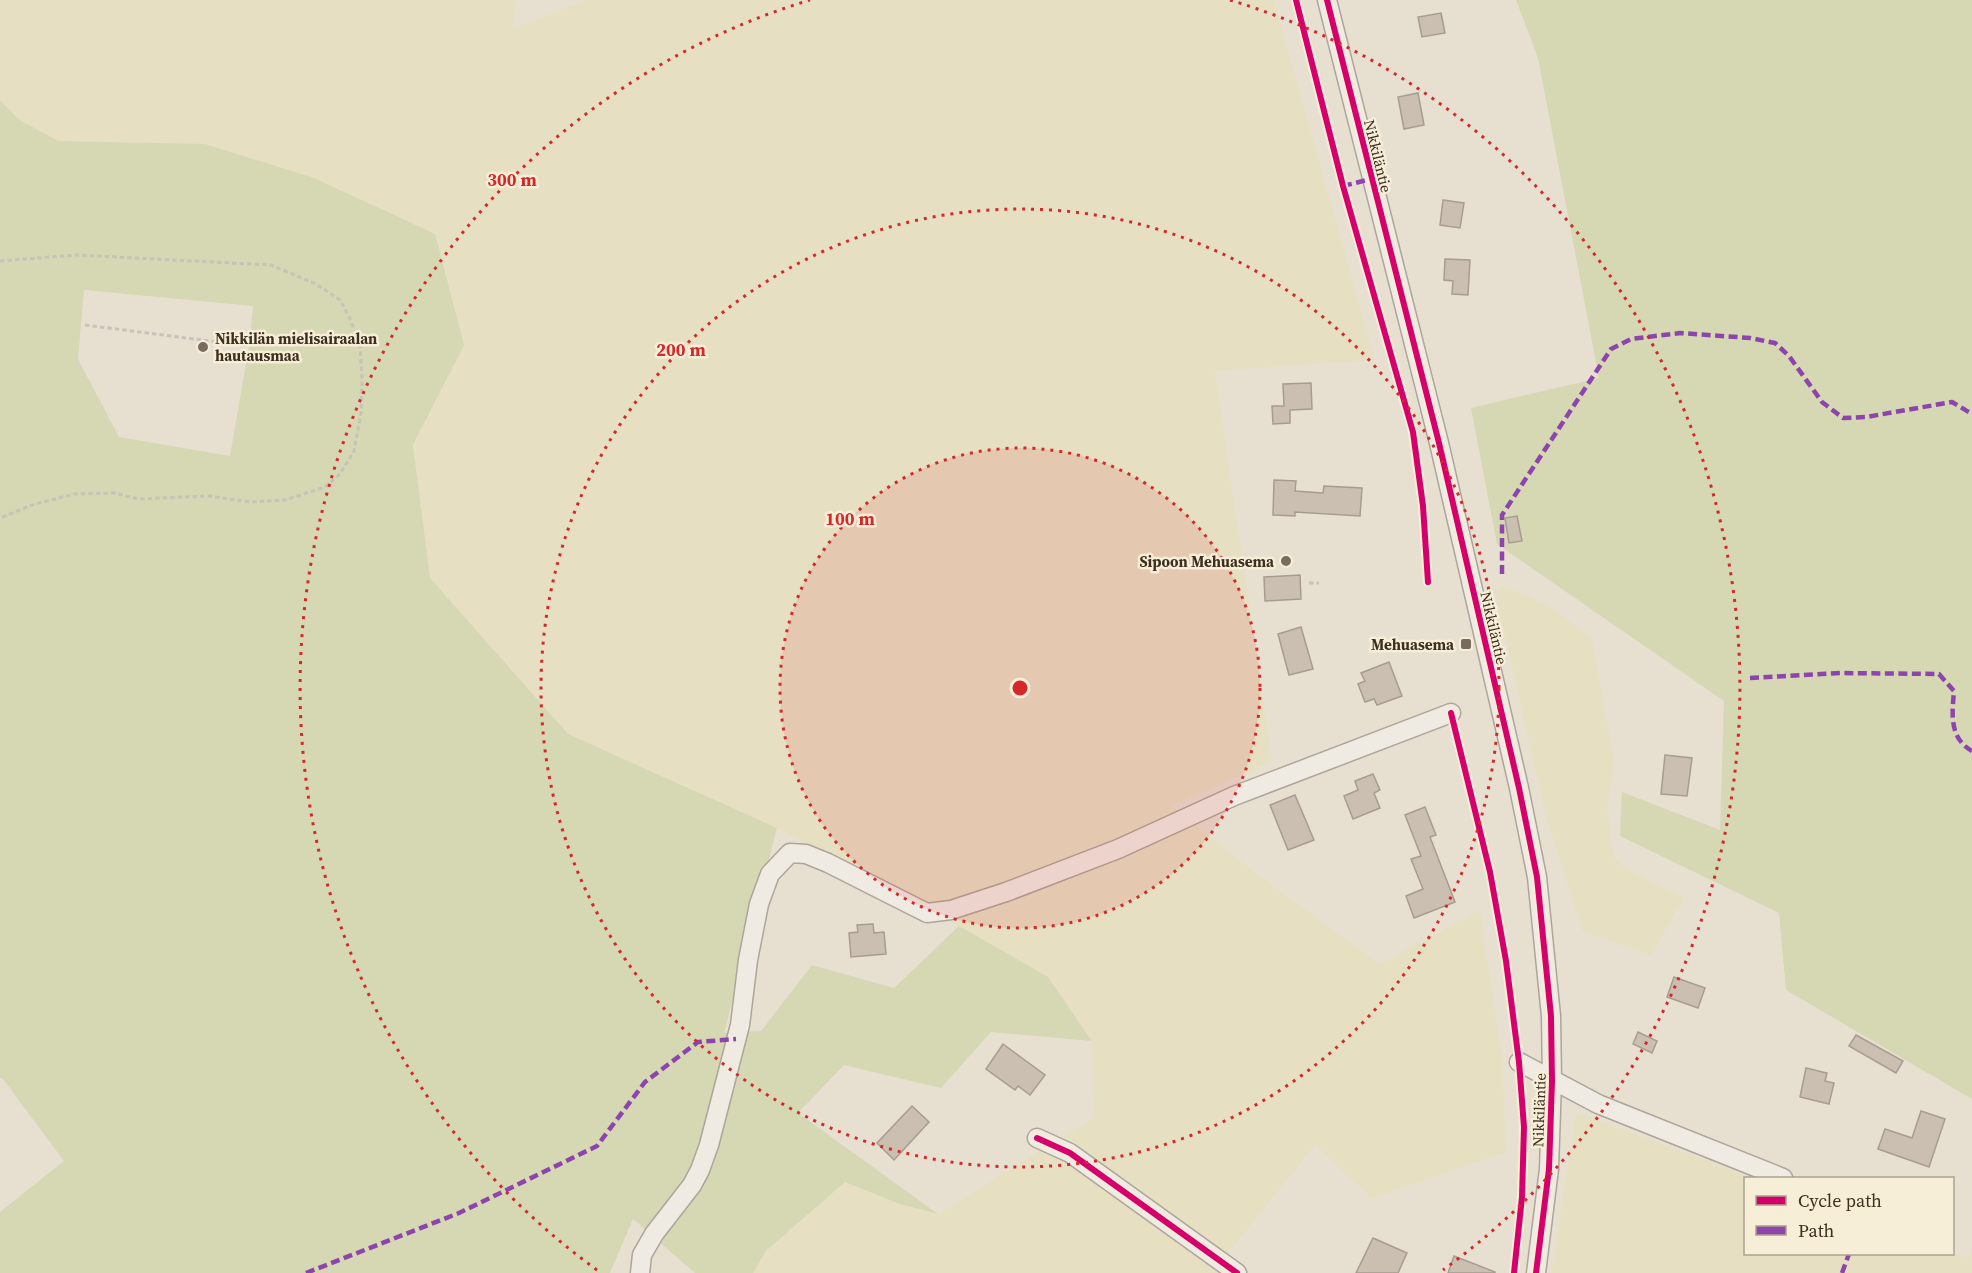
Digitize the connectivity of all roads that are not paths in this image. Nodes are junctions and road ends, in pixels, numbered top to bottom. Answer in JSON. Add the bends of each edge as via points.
{"nodes":[{"id":1,"x":1327,"y":0,"type":"edge"},
{"id":2,"x":1451,"y":713,"type":"dead end"},
{"id":3,"x":1519,"y":1062,"type":"dead end"},
{"id":4,"x":1552,"y":1081,"type":"junction"},
{"id":5,"x":1037,"y":1138,"type":"dead end"},
{"id":6,"x":1778,"y":1177,"type":"edge"},
{"id":7,"x":640,"y":1273,"type":"edge"},
{"id":8,"x":1237,"y":1273,"type":"edge"},
{"id":9,"x":1536,"y":1273,"type":"edge"}],
"edges":[{"from":1,"to":4,"type":"street","name":"Nikkiläntie","via":[[1439,443],[1519,788],[1537,877],[1551,1016]]},
{"from":2,"to":7,"type":"street","via":[[1234,796],[1107,853],[951,910],[927,913],[828,863],[806,854],[790,853],[770,874],[759,904],[740,1024],[700,1170],[654,1234],[642,1256]]},
{"from":3,"to":4,"type":"street"},
{"from":4,"to":6,"type":"street","via":[[1598,1104]]},
{"from":4,"to":9,"type":"street","name":"Nikkiläntie","via":[[1549,1169]]},
{"from":5,"to":8,"type":"street","via":[[1070,1154]]}]}
